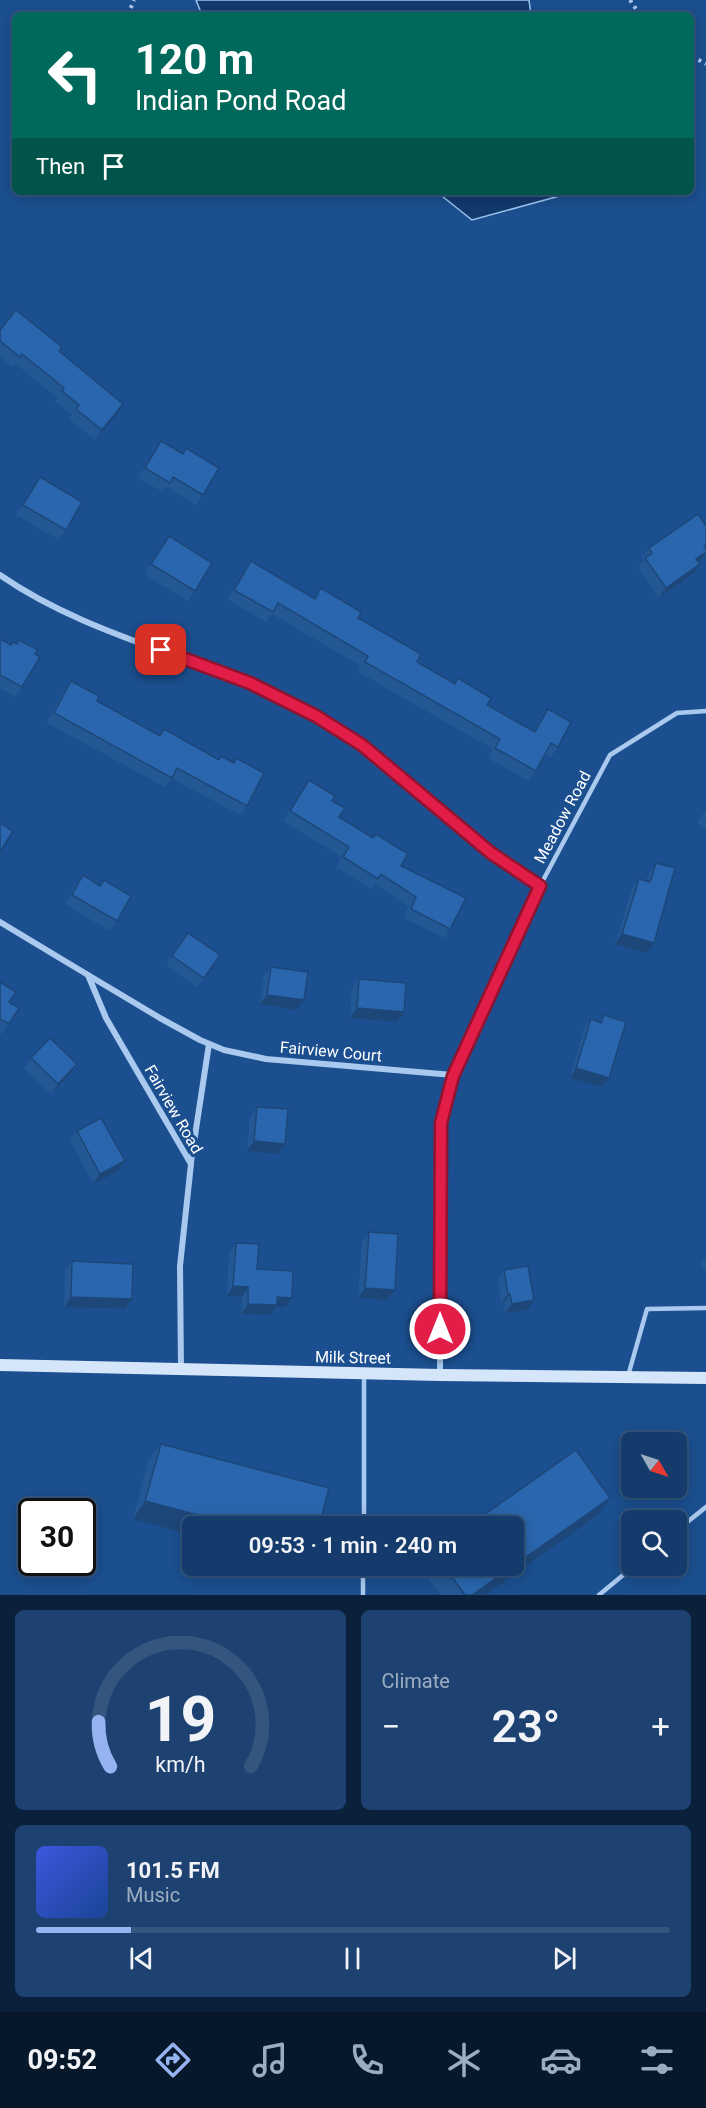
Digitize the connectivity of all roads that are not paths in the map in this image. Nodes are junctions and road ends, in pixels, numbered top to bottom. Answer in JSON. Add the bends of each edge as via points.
{"nodes":[{"id":1,"x":0,"y":575,"type":"edge"},
{"id":2,"x":706,"y":711,"type":"edge"},
{"id":3,"x":540,"y":886,"type":"junction"},
{"id":4,"x":0,"y":922,"type":"edge"},
{"id":5,"x":88,"y":975,"type":"junction"},
{"id":6,"x":209,"y":1044,"type":"junction"},
{"id":7,"x":453,"y":1076,"type":"junction"},
{"id":8,"x":191,"y":1164,"type":"junction"},
{"id":9,"x":706,"y":1308,"type":"edge"},
{"id":10,"x":0,"y":1365,"type":"edge"},
{"id":11,"x":181,"y":1369,"type":"junction"},
{"id":12,"x":364,"y":1373,"type":"junction"},
{"id":13,"x":440,"y":1375,"type":"junction"},
{"id":14,"x":628,"y":1377,"type":"junction"},
{"id":15,"x":706,"y":1378,"type":"edge"},
{"id":16,"x":706,"y":1507,"type":"edge"},
{"id":17,"x":364,"y":1516,"type":"edge"},
{"id":18,"x":687,"y":1522,"type":"edge"},
{"id":19,"x":363,"y":1576,"type":"edge"},
{"id":20,"x":622,"y":1576,"type":"edge"},
{"id":21,"x":363,"y":1595,"type":"edge"},
{"id":22,"x":599,"y":1595,"type":"edge"}],
"edges":[{"from":1,"to":3,"type":"street","via":[[27,594],[73,616],[250,683],[316,716],[362,745],[491,853]]},
{"from":2,"to":3,"type":"lane","name":"Meadow Road","via":[[677,713],[610,755]]},
{"from":3,"to":7,"type":"lane","name":"Meadow Road"},
{"from":4,"to":5,"type":"street"},
{"from":5,"to":6,"type":"street","name":"Fairview Court"},
{"from":5,"to":8,"type":"street","name":"Fairview Road","via":[[106,1018]]},
{"from":6,"to":7,"type":"street","name":"Fairview Court","via":[[266,1059]]},
{"from":6,"to":8,"type":"street"},
{"from":7,"to":13,"type":"street","name":"Meadow Road","via":[[441,1123]]},
{"from":8,"to":11,"type":"street","name":"Fairview Road","via":[[180,1266]]},
{"from":9,"to":14,"type":"lane","via":[[647,1309]]},
{"from":10,"to":11,"type":"main road","name":"Milk Street"},
{"from":11,"to":12,"type":"main road","name":"Milk Street"},
{"from":12,"to":13,"type":"main road","name":"Milk Street"},
{"from":12,"to":17,"type":"lane"},
{"from":13,"to":14,"type":"main road","name":"Milk Street"},
{"from":14,"to":15,"type":"main road","name":"Milk Street"},
{"from":16,"to":18,"type":"lane"},
{"from":19,"to":21,"type":"lane"},
{"from":20,"to":22,"type":"lane"}]}
